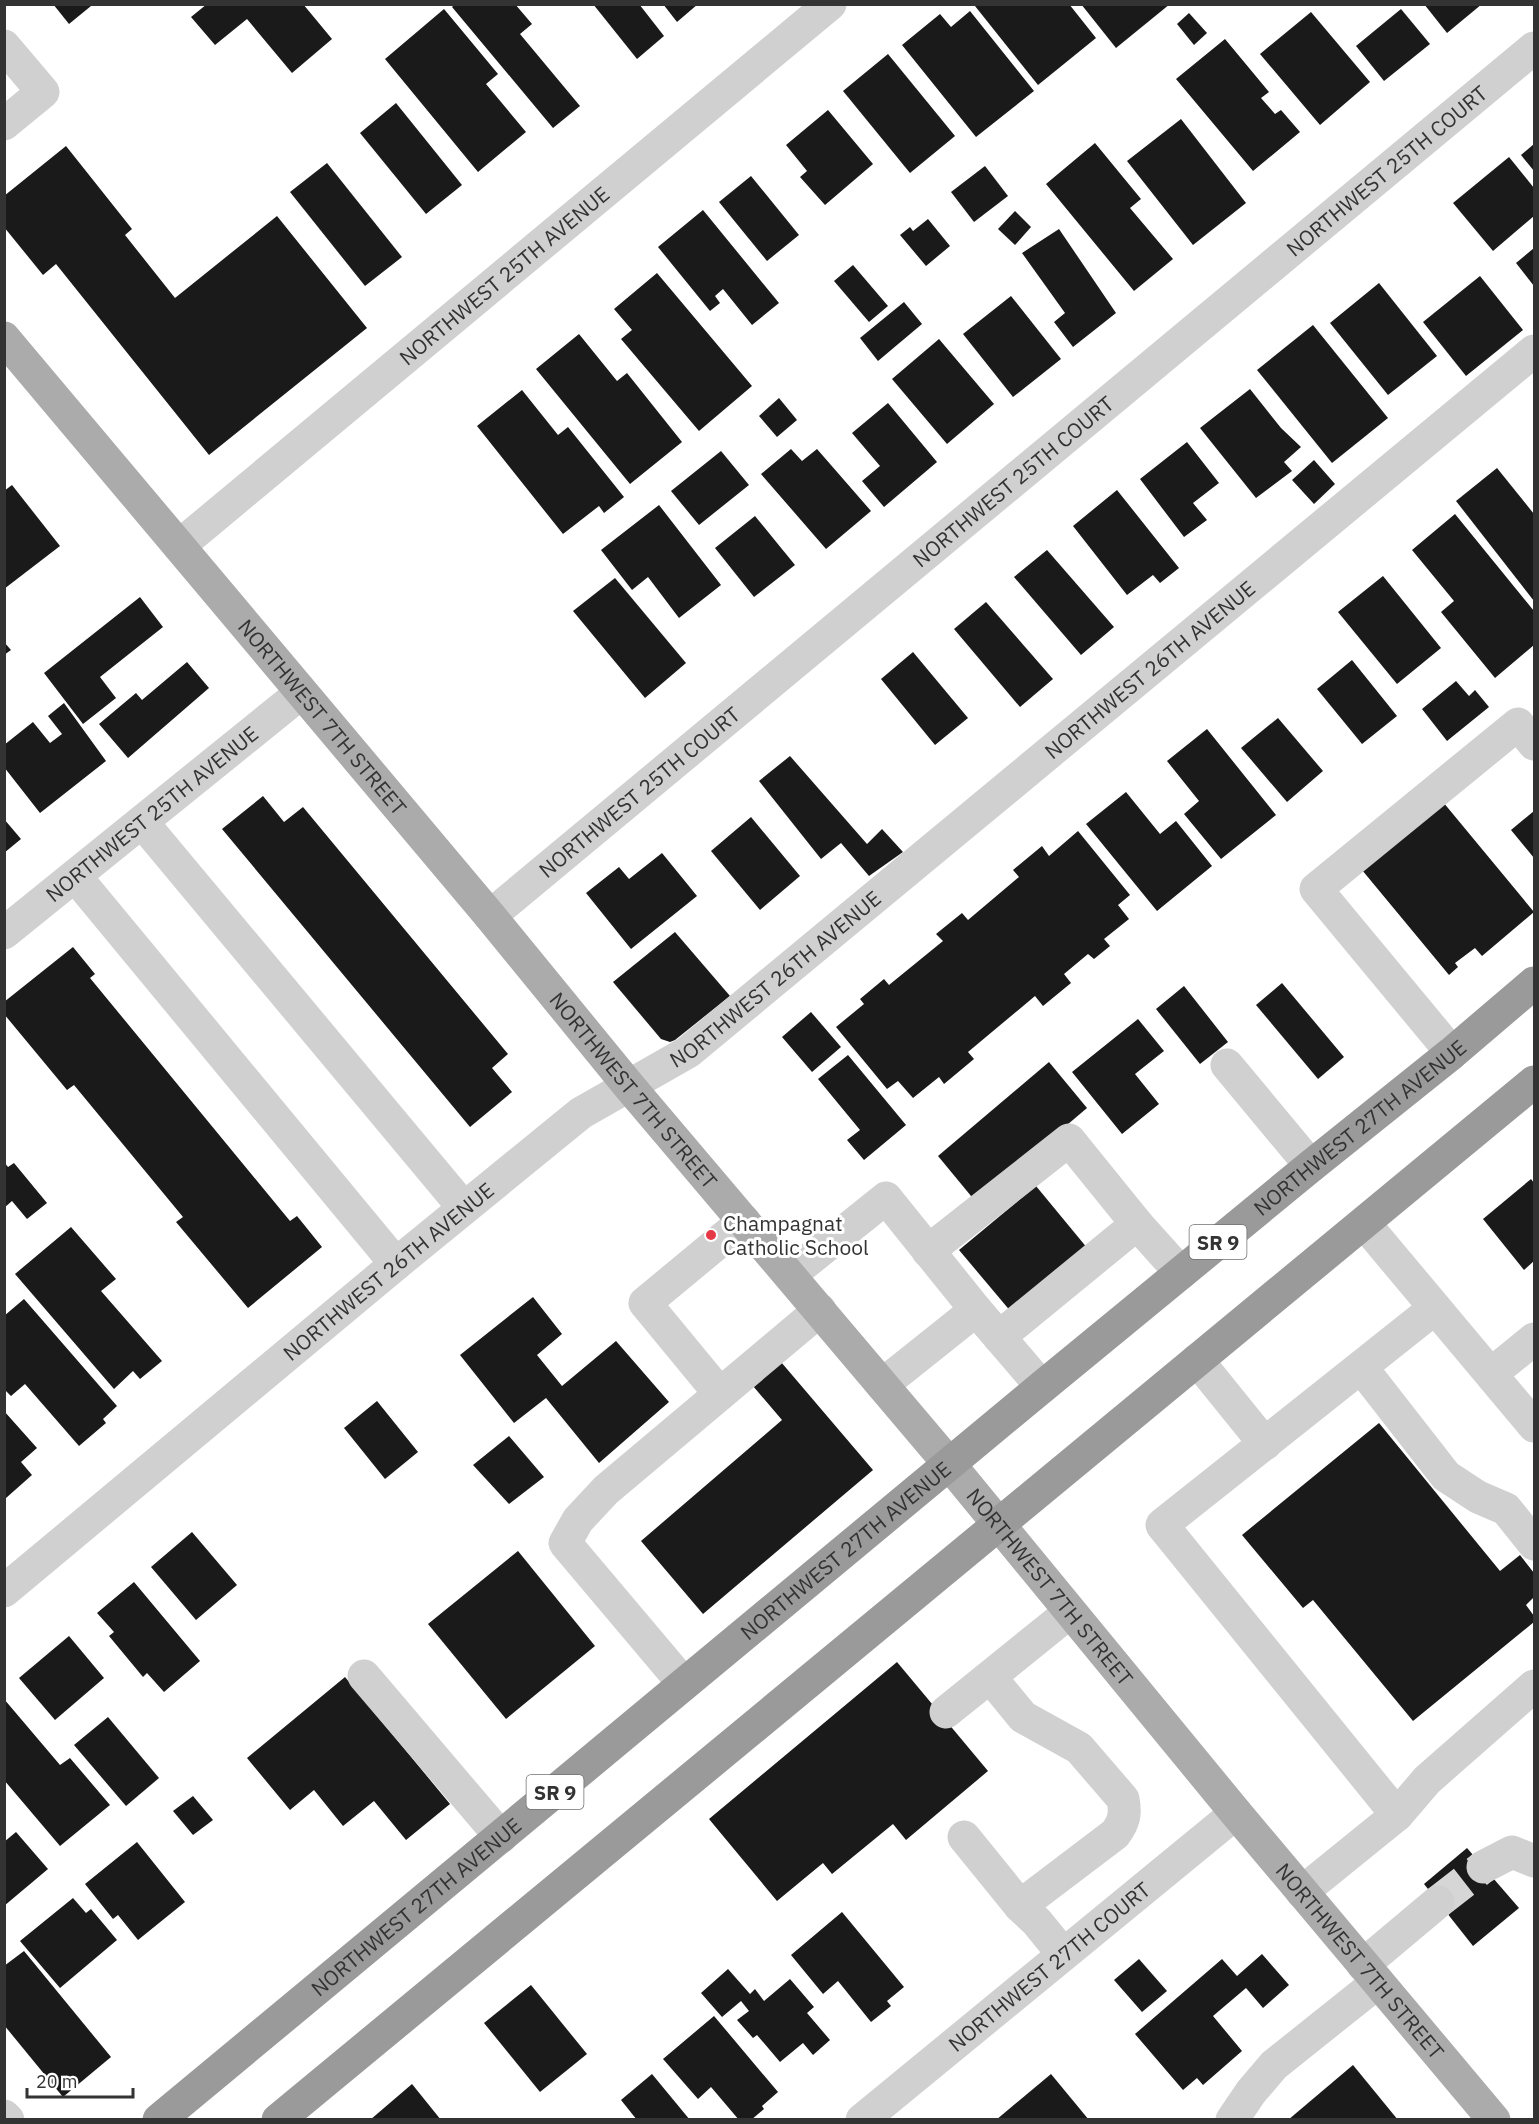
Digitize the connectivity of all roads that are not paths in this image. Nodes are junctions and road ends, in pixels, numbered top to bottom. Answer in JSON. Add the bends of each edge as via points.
{"nodes":[{"id":1,"x":830,"y":4,"type":"edge"},
{"id":2,"x":4,"y":46,"type":"edge"},
{"id":3,"x":1534,"y":48,"type":"edge"},
{"id":4,"x":4,"y":124,"type":"edge"},
{"id":5,"x":4,"y":338,"type":"edge"},
{"id":6,"x":1534,"y":351,"type":"edge"},
{"id":7,"x":179,"y":546,"type":"junction"},
{"id":8,"x":301,"y":693,"type":"junction"},
{"id":9,"x":1534,"y":744,"type":"edge"},
{"id":10,"x":142,"y":822,"type":"junction"},
{"id":11,"x":75,"y":876,"type":"junction"},
{"id":12,"x":490,"y":916,"type":"junction"},
{"id":13,"x":4,"y":933,"type":"edge"},
{"id":14,"x":1534,"y":983,"type":"edge"},
{"id":15,"x":1452,"y":1053,"type":"junction"},
{"id":16,"x":1227,"y":1065,"type":"dead end"},
{"id":17,"x":1534,"y":1082,"type":"edge"},
{"id":18,"x":629,"y":1086,"type":"junction"},
{"id":19,"x":1311,"y":1166,"type":"junction"},
{"id":20,"x":464,"y":1208,"type":"junction"},
{"id":21,"x":744,"y":1221,"type":"junction"},
{"id":22,"x":1364,"y":1223,"type":"junction"},
{"id":23,"x":1137,"y":1224,"type":"junction"},
{"id":24,"x":928,"y":1251,"type":"junction"},
{"id":25,"x":396,"y":1264,"type":"junction"},
{"id":26,"x":1181,"y":1273,"type":"junction"},
{"id":27,"x":790,"y":1275,"type":"junction"},
{"id":28,"x":1435,"y":1308,"type":"junction"},
{"id":29,"x":820,"y":1310,"type":"junction"},
{"id":30,"x":976,"y":1310,"type":"junction"},
{"id":31,"x":999,"y":1337,"type":"junction"},
{"id":32,"x":1534,"y":1339,"type":"edge"},
{"id":33,"x":1197,"y":1360,"type":"junction"},
{"id":34,"x":1361,"y":1368,"type":"junction"},
{"id":35,"x":1491,"y":1374,"type":"junction"},
{"id":36,"x":882,"y":1385,"type":"junction"},
{"id":37,"x":1042,"y":1387,"type":"junction"},
{"id":38,"x":720,"y":1394,"type":"junction"},
{"id":39,"x":1534,"y":1426,"type":"edge"},
{"id":40,"x":1265,"y":1444,"type":"junction"},
{"id":41,"x":950,"y":1465,"type":"junction"},
{"id":42,"x":998,"y":1524,"type":"junction"},
{"id":43,"x":1534,"y":1544,"type":"edge"},
{"id":44,"x":4,"y":1591,"type":"edge"},
{"id":45,"x":1070,"y":1612,"type":"junction"},
{"id":46,"x":364,"y":1676,"type":"dead end"},
{"id":47,"x":991,"y":1678,"type":"junction"},
{"id":48,"x":684,"y":1684,"type":"junction"},
{"id":49,"x":1534,"y":1686,"type":"edge"},
{"id":50,"x":946,"y":1712,"type":"dead end"},
{"id":51,"x":1236,"y":1813,"type":"junction"},
{"id":52,"x":1397,"y":1815,"type":"junction"},
{"id":53,"x":501,"y":1837,"type":"junction"},
{"id":54,"x":964,"y":1837,"type":"dead end"},
{"id":55,"x":1534,"y":1861,"type":"edge"},
{"id":56,"x":1483,"y":1867,"type":"tunnel mouth"},
{"id":57,"x":1302,"y":1892,"type":"junction"},
{"id":58,"x":1438,"y":1902,"type":"tunnel mouth"},
{"id":59,"x":1020,"y":1906,"type":"junction"},
{"id":60,"x":1062,"y":1954,"type":"junction"},
{"id":61,"x":1371,"y":1973,"type":"junction"},
{"id":62,"x":4,"y":2116,"type":"edge"},
{"id":63,"x":8,"y":2120,"type":"edge"},
{"id":64,"x":159,"y":2120,"type":"edge"},
{"id":65,"x":278,"y":2120,"type":"edge"},
{"id":66,"x":862,"y":2120,"type":"edge"},
{"id":67,"x":1232,"y":2120,"type":"edge"},
{"id":68,"x":1494,"y":2120,"type":"edge"}],
"edges":[{"from":1,"to":7,"type":"street","name":"NORTHWEST 25TH AVENUE"},
{"from":2,"to":4,"type":"street","via":[[43,92]]},
{"from":3,"to":12,"type":"street","name":"NORTHWEST 25TH COURT"},
{"from":5,"to":7,"type":"main road","name":"NORTHWEST 7TH STREET"},
{"from":6,"to":18,"type":"street","name":"NORTHWEST 26TH AVENUE","via":[[688,1052]]},
{"from":7,"to":8,"type":"main road","name":"NORTHWEST 7TH STREET"},
{"from":8,"to":10,"type":"street","name":"NORTHWEST 25TH AVENUE"},
{"from":8,"to":12,"type":"main road","name":"NORTHWEST 7TH STREET"},
{"from":9,"to":15,"type":"street","via":[[1518,724],[1316,889]]},
{"from":10,"to":11,"type":"street","name":"NORTHWEST 25TH AVENUE"},
{"from":10,"to":20,"type":"street"},
{"from":11,"to":13,"type":"street","name":"NORTHWEST 25TH AVENUE"},
{"from":11,"to":25,"type":"street"},
{"from":12,"to":18,"type":"main road","name":"NORTHWEST 7TH STREET"},
{"from":14,"to":15,"type":"highway","name":"NORTHWEST 27TH AVENUE","number":"SR 9"},
{"from":15,"to":19,"type":"highway","name":"NORTHWEST 27TH AVENUE","number":"SR 9"},
{"from":16,"to":19,"type":"street"},
{"from":17,"to":22,"type":"highway"},
{"from":18,"to":20,"type":"street","name":"NORTHWEST 26TH AVENUE","via":[[581,1113]]},
{"from":18,"to":21,"type":"main road","name":"NORTHWEST 7TH STREET"},
{"from":19,"to":26,"type":"highway","name":"NORTHWEST 27TH AVENUE","number":"SR 9"},
{"from":20,"to":25,"type":"street","name":"NORTHWEST 26TH AVENUE"},
{"from":21,"to":27,"type":"main road","name":"NORTHWEST 7TH STREET"},
{"from":21,"to":38,"type":"street","via":[[645,1303]]},
{"from":22,"to":28,"type":"street"},
{"from":22,"to":33,"type":"highway"},
{"from":23,"to":24,"type":"street","via":[[1069,1140]]},
{"from":23,"to":26,"type":"street"},
{"from":23,"to":31,"type":"street"},
{"from":24,"to":27,"type":"street","via":[[886,1198]]},
{"from":24,"to":30,"type":"street"},
{"from":25,"to":44,"type":"street","name":"NORTHWEST 26TH AVENUE"},
{"from":26,"to":37,"type":"highway","name":"NORTHWEST 27TH AVENUE","number":"SR 9"},
{"from":27,"to":29,"type":"main road","name":"NORTHWEST 7TH STREET"},
{"from":28,"to":34,"type":"street"},
{"from":28,"to":35,"type":"street"},
{"from":29,"to":36,"type":"main road","name":"NORTHWEST 7TH STREET"},
{"from":29,"to":38,"type":"street"},
{"from":30,"to":31,"type":"street"},
{"from":30,"to":36,"type":"street"},
{"from":31,"to":37,"type":"street"},
{"from":32,"to":35,"type":"street"},
{"from":33,"to":40,"type":"street"},
{"from":33,"to":42,"type":"highway"},
{"from":34,"to":40,"type":"street"},
{"from":34,"to":43,"type":"street","via":[[1446,1476],[1506,1509]]},
{"from":35,"to":39,"type":"street"},
{"from":36,"to":41,"type":"main road","name":"NORTHWEST 7TH STREET"},
{"from":37,"to":41,"type":"highway","name":"NORTHWEST 27TH AVENUE","number":"SR 9"},
{"from":38,"to":48,"type":"street","via":[[606,1490],[578,1520],[565,1543]]},
{"from":40,"to":52,"type":"street","via":[[1162,1526]]},
{"from":41,"to":42,"type":"main road","name":"NORTHWEST 7TH STREET"},
{"from":41,"to":48,"type":"highway","name":"NORTHWEST 27TH AVENUE","number":"SR 9"},
{"from":42,"to":45,"type":"main road","name":"NORTHWEST 7TH STREET"},
{"from":42,"to":65,"type":"highway"},
{"from":45,"to":47,"type":"street"},
{"from":45,"to":51,"type":"main road","name":"NORTHWEST 7TH STREET"},
{"from":46,"to":53,"type":"street"},
{"from":47,"to":50,"type":"street"},
{"from":47,"to":59,"type":"street","via":[[1023,1718],[1079,1748],[1123,1799],[1125,1809],[1124,1822],[1115,1834]]},
{"from":48,"to":53,"type":"highway","name":"NORTHWEST 27TH AVENUE","number":"SR 9"},
{"from":49,"to":52,"type":"street","via":[[1427,1780]]},
{"from":51,"to":57,"type":"main road","name":"NORTHWEST 7TH STREET"},
{"from":51,"to":60,"type":"street","name":"NORTHWEST 27TH COURT"},
{"from":52,"to":57,"type":"street"},
{"from":53,"to":64,"type":"highway","name":"NORTHWEST 27TH AVENUE","number":"SR 9"},
{"from":54,"to":59,"type":"street"},
{"from":55,"to":56,"type":"street","via":[[1512,1852]]},
{"from":57,"to":61,"type":"main road","name":"NORTHWEST 7TH STREET"},
{"from":58,"to":61,"type":"street"},
{"from":59,"to":60,"type":"street"},
{"from":60,"to":66,"type":"street","name":"NORTHWEST 27TH COURT"},
{"from":61,"to":67,"type":"street","via":[[1274,2065]]},
{"from":61,"to":68,"type":"main road","name":"NORTHWEST 7TH STREET"},
{"from":62,"to":63,"type":"street"}]}
